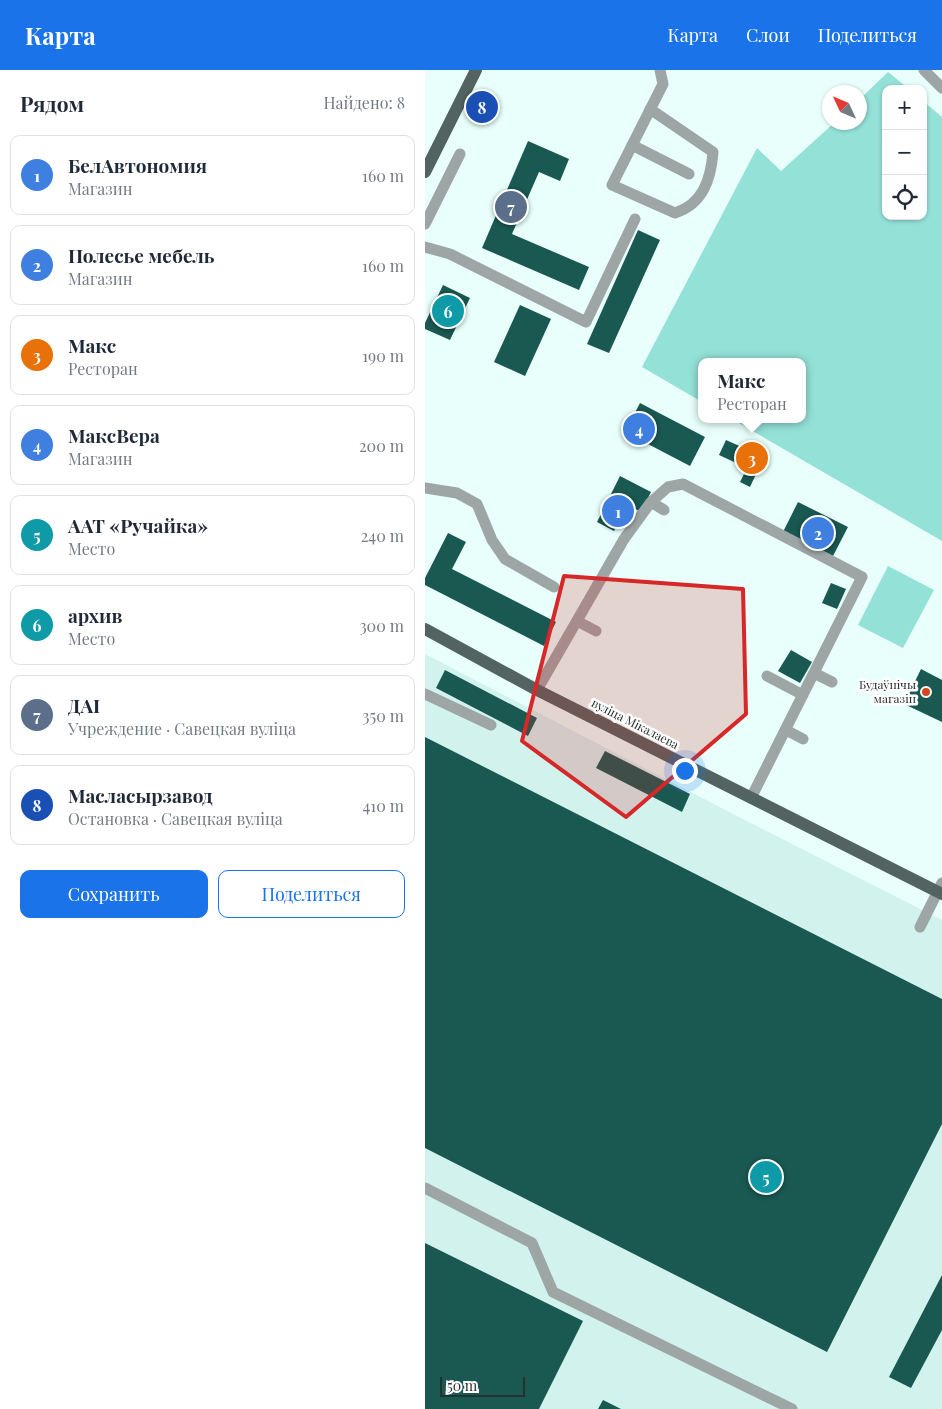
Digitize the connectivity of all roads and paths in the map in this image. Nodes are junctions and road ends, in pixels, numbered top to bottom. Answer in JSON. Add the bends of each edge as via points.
{"nodes":[{"id":1,"x":476,"y":70,"type":"edge"},
{"id":2,"x":660,"y":70,"type":"edge"},
{"id":3,"x":924,"y":70,"type":"edge"},
{"id":4,"x":942,"y":88,"type":"edge"},
{"id":5,"x":650,"y":109,"type":"junction"},
{"id":6,"x":632,"y":145,"type":"junction"},
{"id":7,"x":460,"y":154,"type":"dead end"},
{"id":8,"x":425,"y":172,"type":"edge"},
{"id":9,"x":689,"y":174,"type":"dead end"},
{"id":10,"x":635,"y":219,"type":"dead end"},
{"id":11,"x":425,"y":224,"type":"edge"},
{"id":12,"x":425,"y":247,"type":"edge"},
{"id":13,"x":425,"y":488,"type":"edge"},
{"id":14,"x":651,"y":502,"type":"junction"},
{"id":15,"x":664,"y":510,"type":"dead end"},
{"id":16,"x":554,"y":587,"type":"dead end"},
{"id":17,"x":577,"y":621,"type":"junction"},
{"id":18,"x":425,"y":629,"type":"edge"},
{"id":19,"x":596,"y":631,"type":"dead end"},
{"id":20,"x":814,"y":673,"type":"junction"},
{"id":21,"x":767,"y":676,"type":"dead end"},
{"id":22,"x":832,"y":682,"type":"dead end"},
{"id":23,"x":537,"y":690,"type":"junction"},
{"id":24,"x":425,"y":694,"type":"edge"},
{"id":25,"x":803,"y":695,"type":"junction"},
{"id":26,"x":491,"y":725,"type":"dead end"},
{"id":27,"x":785,"y":730,"type":"junction"},
{"id":28,"x":803,"y":739,"type":"dead end"},
{"id":29,"x":751,"y":798,"type":"junction"},
{"id":30,"x":940,"y":889,"type":"edge"},
{"id":31,"x":919,"y":927,"type":"dead end"},
{"id":32,"x":425,"y":1188,"type":"edge"},
{"id":33,"x":792,"y":1409,"type":"edge"}],
"edges":[{"from":1,"to":8,"type":"main road"},
{"from":2,"to":5,"type":"lane","via":[[663,84]]},
{"from":3,"to":4,"type":"lane"},
{"from":5,"to":6,"type":"lane"},
{"from":5,"to":6,"type":"lane","via":[[713,152],[706,188],[689,208],[675,213],[612,185]]},
{"from":6,"to":9,"type":"lane"},
{"from":7,"to":11,"type":"lane"},
{"from":10,"to":12,"type":"lane","via":[[586,322],[450,254]]},
{"from":13,"to":16,"type":"lane","via":[[457,492],[477,504],[492,540],[505,559]]},
{"from":14,"to":15,"type":"lane"},
{"from":14,"to":17,"type":"lane","via":[[624,539]]},
{"from":14,"to":20,"type":"lane","via":[[668,487],[683,484],[862,577]]},
{"from":17,"to":19,"type":"lane"},
{"from":17,"to":23,"type":"lane"},
{"from":18,"to":23,"type":"main road","name":"вуліца Мікалаева"},
{"from":20,"to":22,"type":"lane"},
{"from":20,"to":25,"type":"lane"},
{"from":21,"to":25,"type":"lane"},
{"from":23,"to":29,"type":"main road","name":"вуліца Мікалаева"},
{"from":24,"to":26,"type":"lane"},
{"from":25,"to":27,"type":"lane"},
{"from":27,"to":28,"type":"lane"},
{"from":27,"to":29,"type":"lane"},
{"from":29,"to":30,"type":"main road","name":"вуліца Мікалаева"},
{"from":30,"to":31,"type":"lane"},
{"from":32,"to":33,"type":"lane","via":[[532,1243],[553,1292]]}]}
